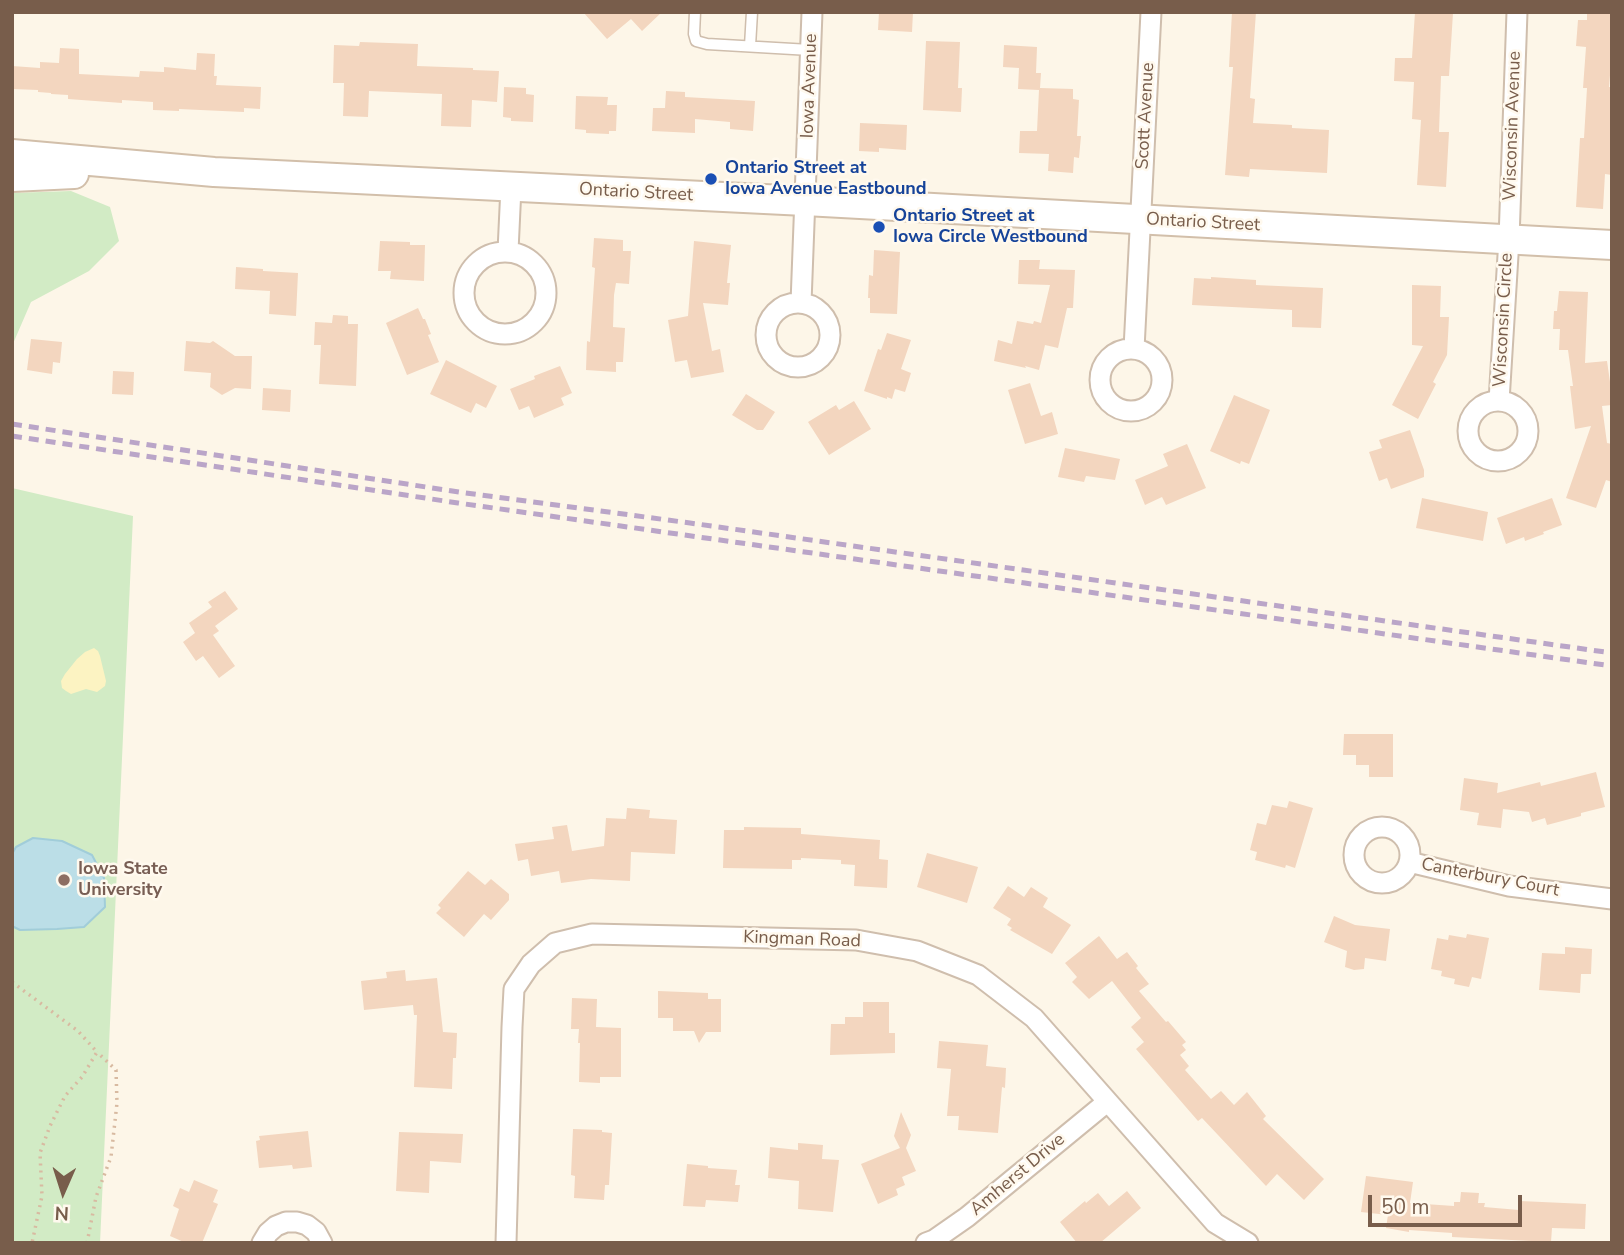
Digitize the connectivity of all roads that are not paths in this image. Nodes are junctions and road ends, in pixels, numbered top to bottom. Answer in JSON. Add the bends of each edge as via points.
{"nodes":[{"id":1,"x":695,"y":12,"type":"edge"},
{"id":2,"x":752,"y":12,"type":"edge"},
{"id":3,"x":812,"y":12,"type":"edge"},
{"id":4,"x":1151,"y":12,"type":"edge"},
{"id":5,"x":1517,"y":12,"type":"edge"},
{"id":6,"x":750,"y":46,"type":"junction"},
{"id":7,"x":810,"y":50,"type":"junction"},
{"id":8,"x":12,"y":154,"type":"edge"},
{"id":9,"x":164,"y":169,"type":"junction"},
{"id":10,"x":12,"y":177,"type":"edge"},
{"id":11,"x":511,"y":187,"type":"junction"},
{"id":12,"x":805,"y":201,"type":"junction"},
{"id":13,"x":1141,"y":219,"type":"junction"},
{"id":14,"x":1509,"y":239,"type":"junction"},
{"id":15,"x":1612,"y":245,"type":"edge"},
{"id":16,"x":508,"y":251,"type":"junction"},
{"id":17,"x":801,"y":303,"type":"dead end"},
{"id":18,"x":1134,"y":349,"type":"dead end"},
{"id":19,"x":1499,"y":401,"type":"dead end"},
{"id":20,"x":1409,"y":862,"type":"dead end"},
{"id":21,"x":1612,"y":899,"type":"edge"},
{"id":22,"x":1107,"y":1102,"type":"junction"},
{"id":23,"x":262,"y":1243,"type":"edge"},
{"id":24,"x":322,"y":1243,"type":"edge"},
{"id":25,"x":506,"y":1243,"type":"edge"},
{"id":26,"x":926,"y":1243,"type":"edge"},
{"id":27,"x":1248,"y":1243,"type":"edge"}],
"edges":[{"from":1,"to":6,"type":"lane","via":[[696,41]]},
{"from":2,"to":6,"type":"lane"},
{"from":3,"to":7,"type":"street","name":"Iowa Avenue"},
{"from":4,"to":13,"type":"street","name":"Scott Avenue"},
{"from":5,"to":14,"type":"street","name":"Wisconsin Avenue"},
{"from":6,"to":7,"type":"lane"},
{"from":7,"to":12,"type":"street","name":"Iowa Avenue"},
{"from":8,"to":9,"type":"main road","name":"Ontario Street"},
{"from":9,"to":10,"type":"main road","name":"Ontario Street"},
{"from":9,"to":11,"type":"main road","name":"Ontario Street"},
{"from":11,"to":12,"type":"main road","name":"Ontario Street"},
{"from":11,"to":16,"type":"street"},
{"from":12,"to":13,"type":"main road","name":"Ontario Street"},
{"from":12,"to":17,"type":"street","name":"Iowa Avenue"},
{"from":13,"to":14,"type":"main road","name":"Ontario Street"},
{"from":13,"to":18,"type":"street","name":"Scott Avenue"},
{"from":14,"to":15,"type":"main road","name":"Ontario Street"},
{"from":14,"to":19,"type":"street","name":"Wisconsin Circle"},
{"from":16,"to":16,"type":"street","via":[[538,268],[546,292],[545,305],[530,326],[505,334],[481,327],[471,318],[463,294],[470,269],[491,254]]},
{"from":20,"to":21,"type":"street","name":"Canterbury Court","via":[[1509,886]]},
{"from":22,"to":25,"type":"street","name":"Kingman Road","via":[[1034,1018],[978,975],[917,951],[856,940],[592,934],[555,943],[531,964],[514,989]]},
{"from":22,"to":26,"type":"street","name":"Amherst Drive","via":[[967,1217]]},
{"from":22,"to":27,"type":"street","name":"Kingman Road","via":[[1215,1223]]},
{"from":23,"to":24,"type":"street","via":[[268,1233],[286,1222],[307,1226]]}]}
